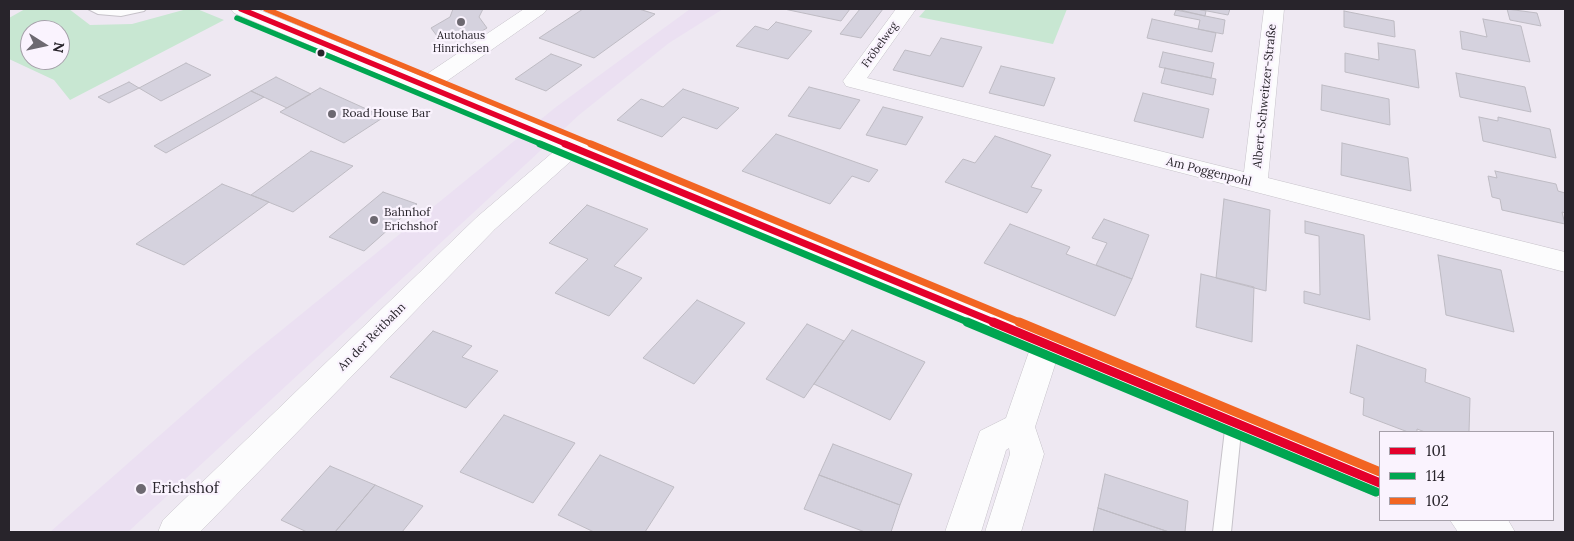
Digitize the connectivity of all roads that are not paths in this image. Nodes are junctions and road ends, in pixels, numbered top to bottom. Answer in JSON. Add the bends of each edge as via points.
{"nodes":[{"id":1,"x":92,"y":9,"type":"edge"},
{"id":2,"x":142,"y":9,"type":"edge"},
{"id":3,"x":240,"y":9,"type":"edge"},
{"id":4,"x":537,"y":9,"type":"edge"},
{"id":5,"x":906,"y":9,"type":"edge"},
{"id":6,"x":1274,"y":9,"type":"edge"},
{"id":7,"x":854,"y":81,"type":"joint"},
{"id":8,"x":426,"y":85,"type":"junction"},
{"id":9,"x":573,"y":146,"type":"junction"},
{"id":10,"x":1255,"y":184,"type":"junction"},
{"id":11,"x":1565,"y":262,"type":"edge"},
{"id":12,"x":1047,"y":343,"type":"junction"},
{"id":13,"x":1234,"y":421,"type":"junction"},
{"id":14,"x":1019,"y":426,"type":"junction"},
{"id":15,"x":1379,"y":483,"type":"edge"},
{"id":16,"x":1470,"y":521,"type":"edge"},
{"id":17,"x":176,"y":532,"type":"edge"},
{"id":18,"x":963,"y":532,"type":"edge"},
{"id":19,"x":1003,"y":532,"type":"edge"},
{"id":20,"x":1222,"y":532,"type":"edge"},
{"id":21,"x":1497,"y":532,"type":"edge"}],
"edges":[{"from":1,"to":2,"type":"lane","via":[[121,13]]},
{"from":3,"to":8,"type":"street"},
{"from":4,"to":8,"type":"street"},
{"from":5,"to":7,"type":"street","name":"Fröbelweg"},
{"from":6,"to":10,"type":"street","name":"Albert-Schweitzer-Straße"},
{"from":7,"to":10,"type":"street","name":"Am Poggenpohl"},
{"from":8,"to":9,"type":"street"},
{"from":9,"to":12,"type":"street"},
{"from":9,"to":17,"type":"street","name":"An der Reitbahn","via":[[486,223]]},
{"from":10,"to":11,"type":"street","name":"Am Poggenpohl"},
{"from":12,"to":13,"type":"street"},
{"from":12,"to":14,"type":"street"},
{"from":13,"to":15,"type":"street"},
{"from":13,"to":20,"type":"lane"},
{"from":14,"to":18,"type":"street","via":[[992,441]]},
{"from":14,"to":19,"type":"street","via":[[1027,454]]},
{"from":16,"to":21,"type":"street"}]}
